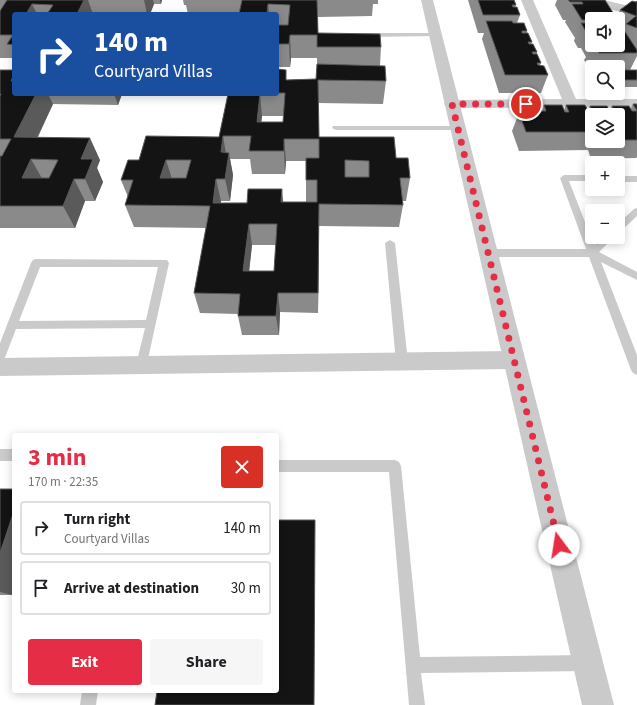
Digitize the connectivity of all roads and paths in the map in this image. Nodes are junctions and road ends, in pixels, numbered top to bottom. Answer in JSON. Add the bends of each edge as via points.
{"nodes":[{"id":1,"x":427,"y":0,"type":"edge"},
{"id":2,"x":527,"y":0,"type":"edge"},
{"id":3,"x":590,"y":0,"type":"edge"},
{"id":4,"x":637,"y":12,"type":"edge"},
{"id":5,"x":359,"y":35,"type":"edge"},
{"id":6,"x":435,"y":35,"type":"junction"},
{"id":7,"x":637,"y":103,"type":"edge"},
{"id":8,"x":452,"y":104,"type":"junction"},
{"id":9,"x":571,"y":104,"type":"junction"},
{"id":10,"x":336,"y":128,"type":"dead end"},
{"id":11,"x":457,"y":128,"type":"junction"},
{"id":12,"x":585,"y":178,"type":"edge"},
{"id":13,"x":625,"y":179,"type":"edge"},
{"id":14,"x":637,"y":179,"type":"edge"},
{"id":15,"x":637,"y":211,"type":"edge"},
{"id":16,"x":625,"y":222,"type":"edge"},
{"id":17,"x":390,"y":242,"type":"dead end"},
{"id":18,"x":602,"y":244,"type":"edge"},
{"id":19,"x":488,"y":253,"type":"junction"},
{"id":20,"x":592,"y":253,"type":"junction"},
{"id":21,"x":637,"y":276,"type":"edge"},
{"id":22,"x":12,"y":324,"type":"junction"},
{"id":23,"x":150,"y":324,"type":"junction"},
{"id":24,"x":0,"y":357,"type":"edge"},
{"id":25,"x":513,"y":360,"type":"junction"},
{"id":26,"x":402,"y":362,"type":"junction"},
{"id":27,"x":142,"y":366,"type":"junction"},
{"id":28,"x":0,"y":367,"type":"edge"},
{"id":29,"x":637,"y":370,"type":"edge"},
{"id":30,"x":0,"y":455,"type":"edge"},
{"id":31,"x":12,"y":455,"type":"edge"},
{"id":32,"x":279,"y":466,"type":"edge"},
{"id":33,"x":588,"y":663,"type":"junction"},
{"id":34,"x":413,"y":665,"type":"junction"},
{"id":35,"x":90,"y":693,"type":"edge"},
{"id":36,"x":88,"y":705,"type":"edge"},
{"id":37,"x":417,"y":705,"type":"edge"},
{"id":38,"x":598,"y":705,"type":"edge"}],
"edges":[{"from":1,"to":6,"type":"street"},
{"from":2,"to":9,"type":"street"},
{"from":3,"to":4,"type":"street"},
{"from":5,"to":6,"type":"lane"},
{"from":6,"to":8,"type":"street"},
{"from":7,"to":9,"type":"street"},
{"from":8,"to":9,"type":"street"},
{"from":8,"to":11,"type":"street"},
{"from":10,"to":11,"type":"lane"},
{"from":11,"to":19,"type":"street"},
{"from":12,"to":20,"type":"lane","via":[[564,178]]},
{"from":13,"to":14,"type":"lane"},
{"from":15,"to":16,"type":"lane"},
{"from":17,"to":26,"type":"lane"},
{"from":18,"to":20,"type":"lane"},
{"from":19,"to":20,"type":"lane"},
{"from":19,"to":25,"type":"street"},
{"from":20,"to":21,"type":"lane"},
{"from":20,"to":29,"type":"lane"},
{"from":22,"to":23,"type":"lane"},
{"from":22,"to":23,"type":"lane","via":[[36,263],[164,263]]},
{"from":22,"to":24,"type":"lane"},
{"from":23,"to":27,"type":"lane"},
{"from":25,"to":26,"type":"street"},
{"from":25,"to":33,"type":"street"},
{"from":26,"to":27,"type":"street"},
{"from":27,"to":28,"type":"street"},
{"from":30,"to":31,"type":"lane"},
{"from":32,"to":34,"type":"lane","via":[[395,466]]},
{"from":33,"to":34,"type":"lane"},
{"from":33,"to":38,"type":"street"},
{"from":34,"to":37,"type":"lane"},
{"from":35,"to":36,"type":"lane"}]}
